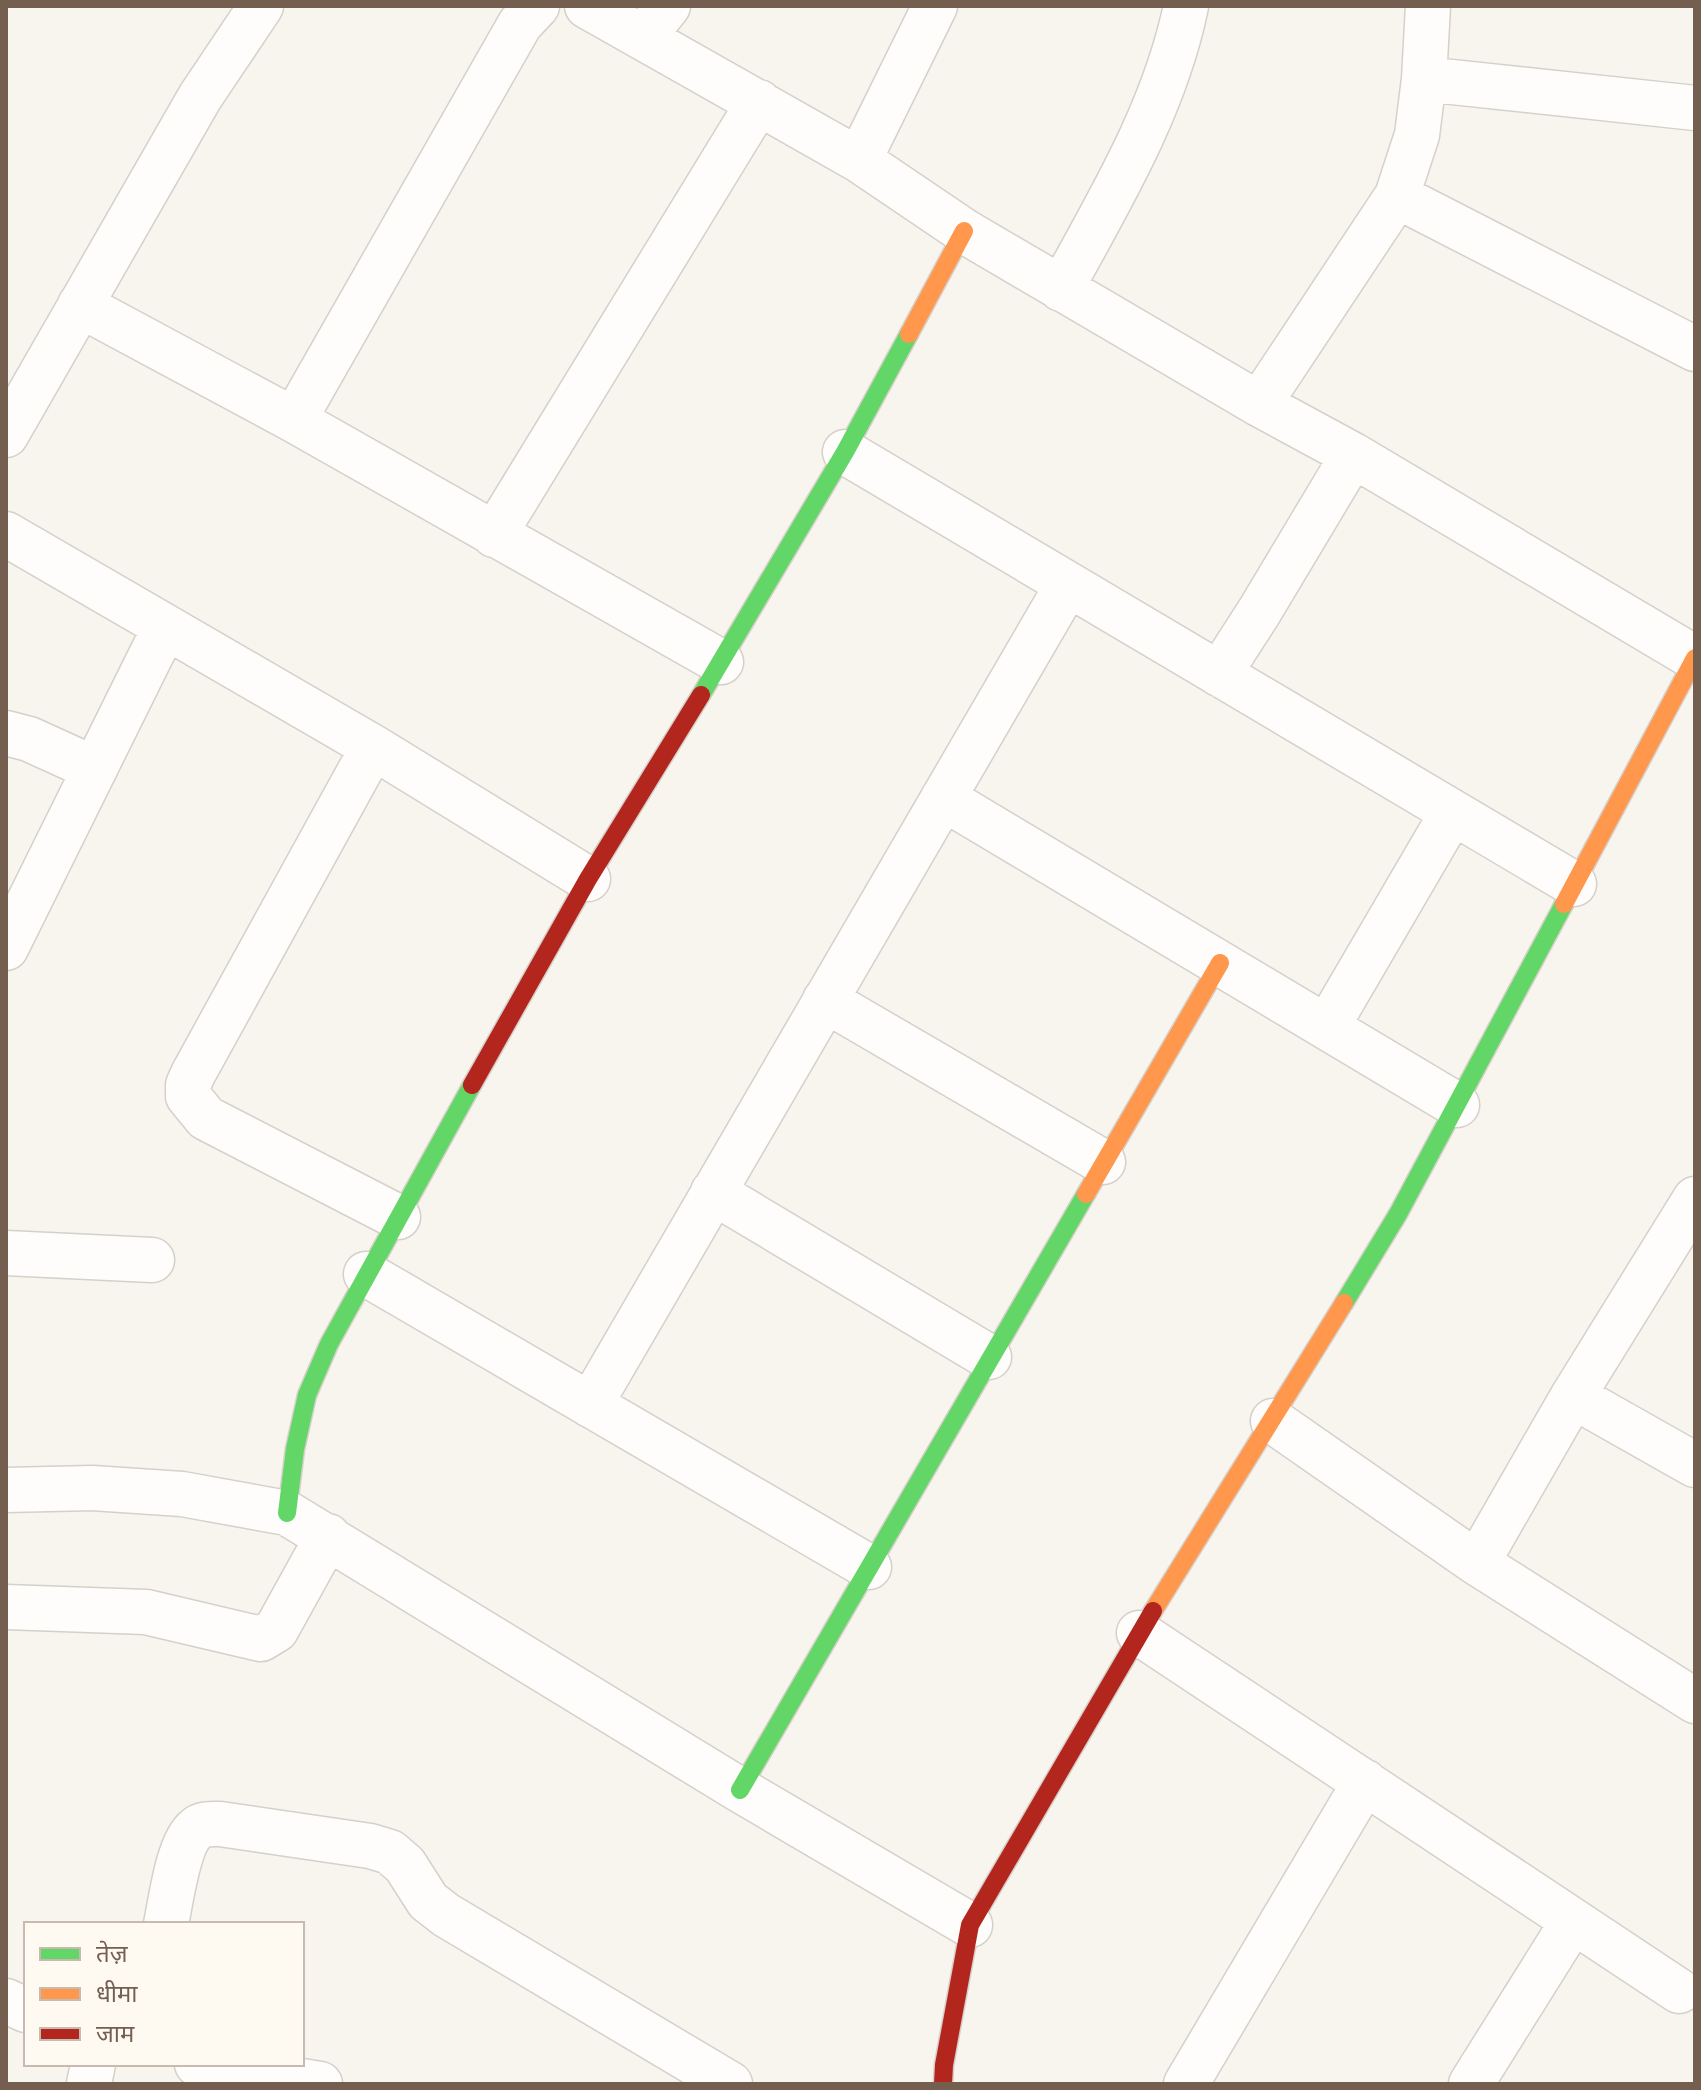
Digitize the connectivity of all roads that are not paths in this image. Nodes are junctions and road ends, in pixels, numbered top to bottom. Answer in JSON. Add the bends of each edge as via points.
{"nodes":[{"id":1,"x":261,"y":6,"type":"edge"},
{"id":2,"x":537,"y":6,"type":"edge"},
{"id":3,"x":587,"y":6,"type":"edge"},
{"id":4,"x":935,"y":6,"type":"edge"},
{"id":5,"x":1186,"y":6,"type":"edge"},
{"id":6,"x":1428,"y":6,"type":"edge"},
{"id":7,"x":656,"y":21,"type":"edge"},
{"id":8,"x":1424,"y":79,"type":"junction"},
{"id":9,"x":759,"y":102,"type":"junction"},
{"id":10,"x":1695,"y":108,"type":"edge"},
{"id":11,"x":859,"y":160,"type":"junction"},
{"id":12,"x":1397,"y":196,"type":"junction"},
{"id":13,"x":964,"y":231,"type":"junction"},
{"id":14,"x":1061,"y":289,"type":"junction"},
{"id":15,"x":80,"y":305,"type":"junction"},
{"id":16,"x":1695,"y":349,"type":"edge"},
{"id":17,"x":1259,"y":404,"type":"junction"},
{"id":18,"x":294,"y":420,"type":"junction"},
{"id":19,"x":6,"y":435,"type":"edge"},
{"id":20,"x":845,"y":452,"type":"junction"},
{"id":21,"x":1353,"y":455,"type":"junction"},
{"id":22,"x":6,"y":534,"type":"edge"},
{"id":23,"x":494,"y":535,"type":"junction"},
{"id":24,"x":1068,"y":584,"type":"junction"},
{"id":25,"x":165,"y":627,"type":"junction"},
{"id":26,"x":1695,"y":658,"type":"edge"},
{"id":27,"x":721,"y":662,"type":"junction"},
{"id":28,"x":1219,"y":674,"type":"junction"},
{"id":29,"x":6,"y":733,"type":"edge"},
{"id":30,"x":373,"y":747,"type":"junction"},
{"id":31,"x":95,"y":769,"type":"junction"},
{"id":32,"x":943,"y":798,"type":"junction"},
{"id":33,"x":1452,"y":813,"type":"junction"},
{"id":34,"x":588,"y":879,"type":"junction"},
{"id":35,"x":1574,"y":884,"type":"junction"},
{"id":36,"x":6,"y":948,"type":"edge"},
{"id":37,"x":1220,"y":963,"type":"junction"},
{"id":38,"x":825,"y":1000,"type":"junction"},
{"id":39,"x":1327,"y":1027,"type":"junction"},
{"id":40,"x":1457,"y":1105,"type":"junction"},
{"id":41,"x":1103,"y":1162,"type":"junction"},
{"id":42,"x":713,"y":1192,"type":"junction"},
{"id":43,"x":1695,"y":1199,"type":"edge"},
{"id":44,"x":398,"y":1217,"type":"junction"},
{"id":45,"x":6,"y":1253,"type":"edge"},
{"id":46,"x":152,"y":1260,"type":"dead end"},
{"id":47,"x":366,"y":1274,"type":"junction"},
{"id":48,"x":989,"y":1357,"type":"junction"},
{"id":49,"x":1573,"y":1396,"type":"junction"},
{"id":50,"x":590,"y":1405,"type":"junction"},
{"id":51,"x":1273,"y":1421,"type":"junction"},
{"id":52,"x":1695,"y":1465,"type":"edge"},
{"id":53,"x":6,"y":1490,"type":"edge"},
{"id":54,"x":287,"y":1513,"type":"junction"},
{"id":55,"x":328,"y":1536,"type":"junction"},
{"id":56,"x":1477,"y":1563,"type":"junction"},
{"id":57,"x":869,"y":1567,"type":"junction"},
{"id":58,"x":6,"y":1607,"type":"edge"},
{"id":59,"x":1139,"y":1633,"type":"junction"},
{"id":60,"x":1695,"y":1701,"type":"edge"},
{"id":61,"x":1365,"y":1782,"type":"junction"},
{"id":62,"x":740,"y":1790,"type":"junction"},
{"id":63,"x":1573,"y":1921,"type":"junction"},
{"id":64,"x":166,"y":1922,"type":"edge"},
{"id":65,"x":970,"y":1925,"type":"junction"},
{"id":66,"x":1679,"y":1991,"type":"dead end"},
{"id":67,"x":209,"y":2066,"type":"edge"},
{"id":68,"x":320,"y":2084,"type":"edge"},
{"id":69,"x":730,"y":2084,"type":"edge"},
{"id":70,"x":943,"y":2084,"type":"edge"},
{"id":71,"x":1186,"y":2084,"type":"edge"},
{"id":72,"x":1471,"y":2084,"type":"edge"}],
"edges":[{"from":1,"to":15,"type":"street","via":[[200,97]]},
{"from":2,"to":18,"type":"street","via":[[520,24]]},
{"from":3,"to":7,"type":"street"},
{"from":4,"to":11,"type":"street"},
{"from":5,"to":14,"type":"street","via":[[1179,40],[1137,149]]},
{"from":6,"to":8,"type":"street"},
{"from":7,"to":9,"type":"street"},
{"from":8,"to":10,"type":"street"},
{"from":8,"to":12,"type":"street","via":[[1417,135]]},
{"from":9,"to":11,"type":"street"},
{"from":9,"to":23,"type":"street"},
{"from":11,"to":13,"type":"street"},
{"from":12,"to":16,"type":"street"},
{"from":12,"to":17,"type":"street"},
{"from":13,"to":14,"type":"street"},
{"from":13,"to":20,"type":"street"},
{"from":14,"to":17,"type":"street"},
{"from":15,"to":18,"type":"street"},
{"from":15,"to":19,"type":"street"},
{"from":17,"to":21,"type":"street"},
{"from":18,"to":23,"type":"street"},
{"from":20,"to":24,"type":"street"},
{"from":20,"to":27,"type":"street"},
{"from":21,"to":26,"type":"street"},
{"from":21,"to":28,"type":"street"},
{"from":22,"to":25,"type":"street"},
{"from":23,"to":27,"type":"street"},
{"from":24,"to":28,"type":"street"},
{"from":24,"to":32,"type":"street"},
{"from":25,"to":30,"type":"street"},
{"from":25,"to":31,"type":"street"},
{"from":26,"to":35,"type":"street"},
{"from":27,"to":34,"type":"street"},
{"from":28,"to":33,"type":"street"},
{"from":29,"to":31,"type":"street"},
{"from":30,"to":34,"type":"street"},
{"from":30,"to":44,"type":"street","via":[[193,1074],[188,1096],[206,1118]]},
{"from":31,"to":36,"type":"street"},
{"from":32,"to":37,"type":"street"},
{"from":32,"to":38,"type":"street"},
{"from":33,"to":35,"type":"street"},
{"from":33,"to":39,"type":"street"},
{"from":34,"to":44,"type":"street"},
{"from":35,"to":40,"type":"street"},
{"from":37,"to":39,"type":"street"},
{"from":37,"to":41,"type":"street"},
{"from":38,"to":41,"type":"street"},
{"from":38,"to":42,"type":"street"},
{"from":39,"to":40,"type":"street"},
{"from":40,"to":51,"type":"street"},
{"from":41,"to":48,"type":"street"},
{"from":42,"to":48,"type":"street"},
{"from":42,"to":50,"type":"street"},
{"from":43,"to":49,"type":"street"},
{"from":44,"to":47,"type":"street"},
{"from":45,"to":46,"type":"street"},
{"from":47,"to":50,"type":"street"},
{"from":47,"to":54,"type":"street","via":[[307,1395]]},
{"from":48,"to":57,"type":"street"},
{"from":49,"to":52,"type":"street"},
{"from":49,"to":56,"type":"street"},
{"from":50,"to":57,"type":"street"},
{"from":51,"to":56,"type":"street"},
{"from":51,"to":59,"type":"street"},
{"from":53,"to":54,"type":"street","via":[[182,1494]]},
{"from":54,"to":55,"type":"street"},
{"from":55,"to":58,"type":"street","via":[[276,1630],[261,1639],[146,1612]]},
{"from":55,"to":62,"type":"street"},
{"from":56,"to":60,"type":"street"},
{"from":57,"to":62,"type":"street"},
{"from":59,"to":61,"type":"street"},
{"from":59,"to":65,"type":"street"},
{"from":61,"to":63,"type":"street"},
{"from":61,"to":71,"type":"street"},
{"from":62,"to":65,"type":"street"},
{"from":63,"to":66,"type":"street"},
{"from":63,"to":72,"type":"street"},
{"from":64,"to":69,"type":"street","via":[[185,1843],[205,1824],[370,1846],[390,1852],[405,1865],[428,1901],[446,1915]]},
{"from":65,"to":70,"type":"street"},
{"from":67,"to":68,"type":"street"}]}
